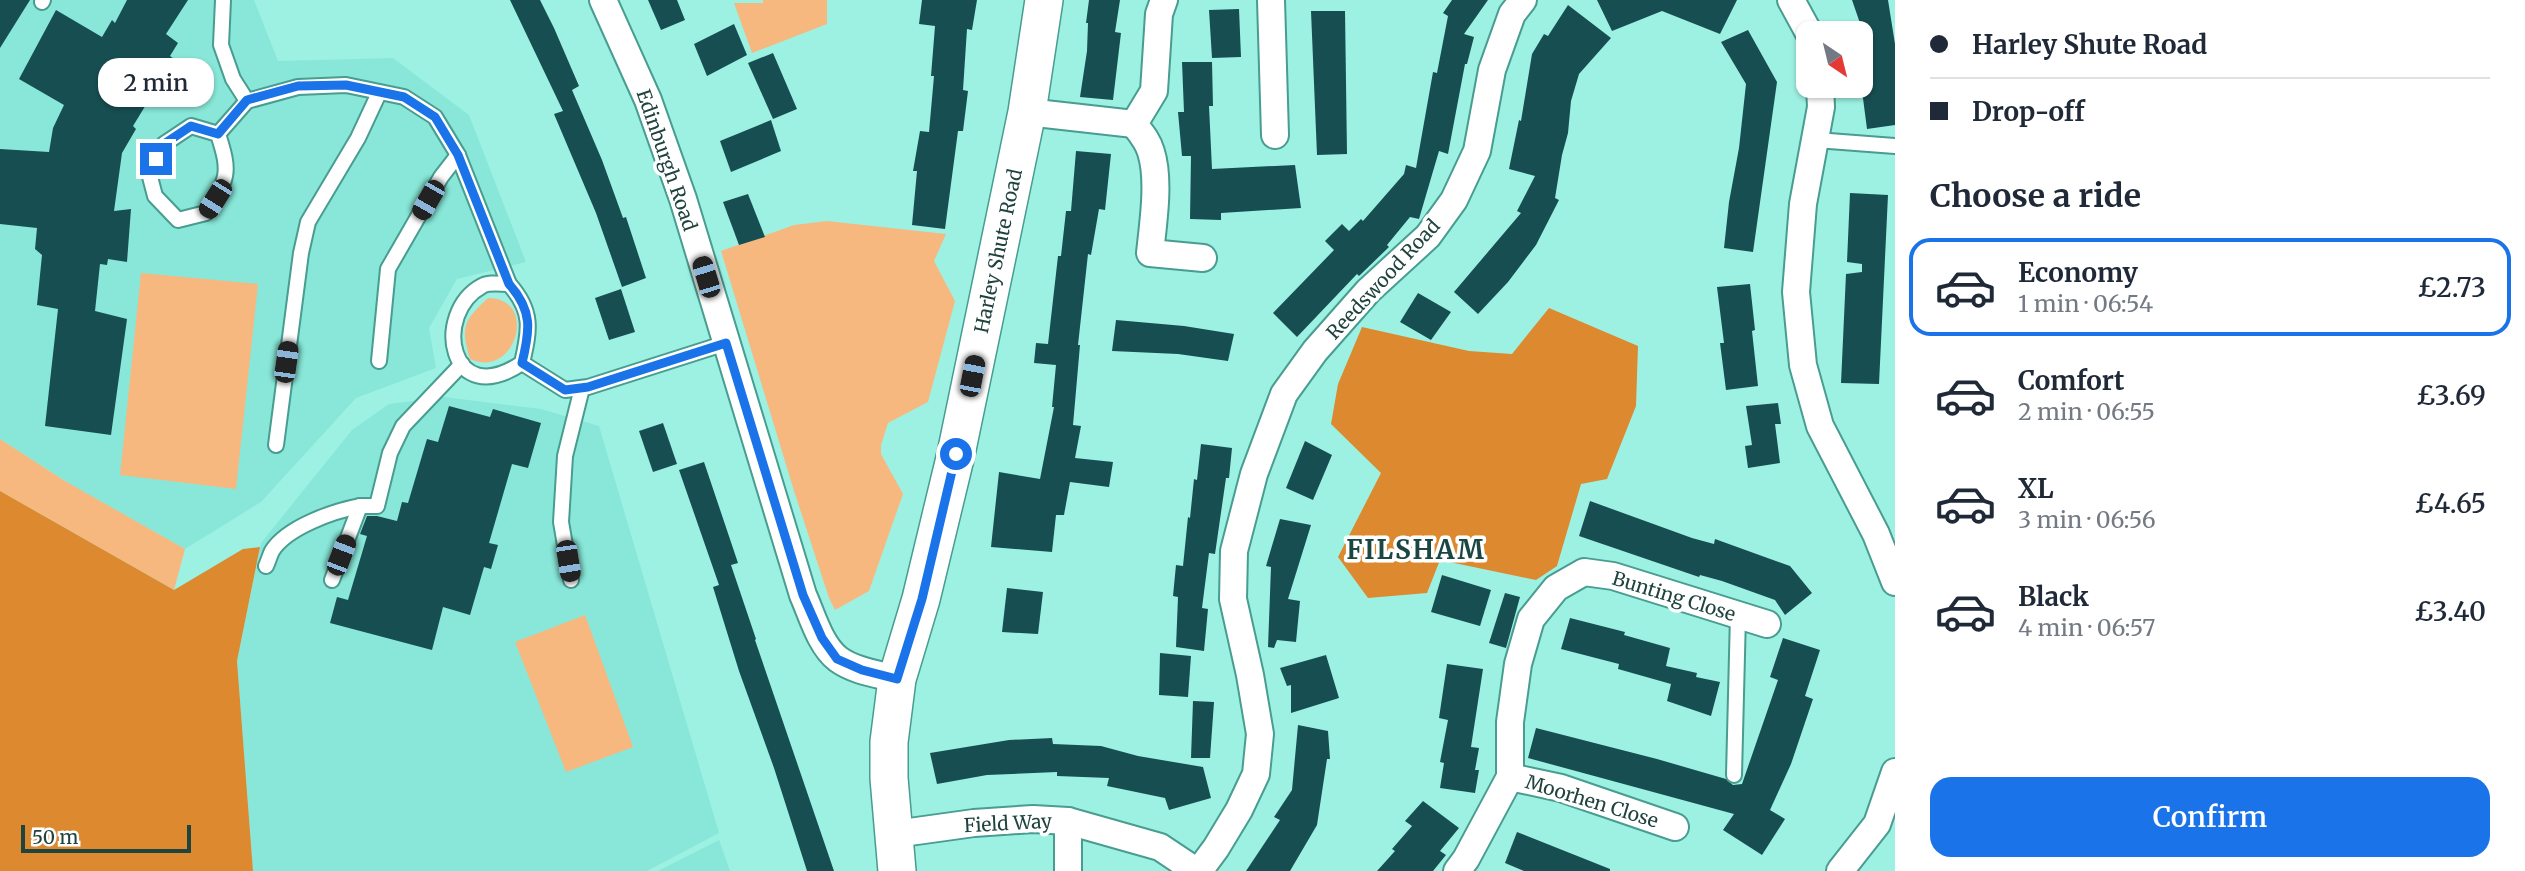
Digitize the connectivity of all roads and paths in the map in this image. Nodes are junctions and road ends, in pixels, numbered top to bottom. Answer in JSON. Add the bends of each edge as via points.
{"nodes":[{"id":1,"x":222,"y":0,"type":"edge"},
{"id":2,"x":603,"y":0,"type":"edge"},
{"id":3,"x":1044,"y":0,"type":"edge"},
{"id":4,"x":1164,"y":0,"type":"edge"},
{"id":5,"x":1271,"y":0,"type":"edge"},
{"id":6,"x":1522,"y":0,"type":"edge"},
{"id":7,"x":1791,"y":0,"type":"edge"},
{"id":8,"x":1802,"y":21,"type":"edge"},
{"id":9,"x":379,"y":93,"type":"junction"},
{"id":10,"x":1821,"y":98,"type":"edge"},
{"id":11,"x":247,"y":100,"type":"junction"},
{"id":12,"x":1027,"y":112,"type":"junction"},
{"id":13,"x":1133,"y":124,"type":"junction"},
{"id":14,"x":218,"y":134,"type":"junction"},
{"id":15,"x":1275,"y":135,"type":"dead end"},
{"id":16,"x":1816,"y":140,"type":"junction"},
{"id":17,"x":1895,"y":146,"type":"edge"},
{"id":18,"x":458,"y":155,"type":"junction"},
{"id":19,"x":1203,"y":258,"type":"dead end"},
{"id":20,"x":509,"y":284,"type":"junction"},
{"id":21,"x":726,"y":343,"type":"junction"},
{"id":22,"x":379,"y":361,"type":"dead end"},
{"id":23,"x":522,"y":363,"type":"junction"},
{"id":24,"x":462,"y":364,"type":"junction"},
{"id":25,"x":582,"y":388,"type":"junction"},
{"id":26,"x":276,"y":445,"type":"dead end"},
{"id":27,"x":360,"y":506,"type":"junction"},
{"id":28,"x":266,"y":566,"type":"dead end"},
{"id":29,"x":332,"y":580,"type":"dead end"},
{"id":30,"x":571,"y":580,"type":"dead end"},
{"id":31,"x":1895,"y":582,"type":"edge"},
{"id":32,"x":1738,"y":615,"type":"junction"},
{"id":33,"x":1768,"y":624,"type":"dead end"},
{"id":34,"x":897,"y":679,"type":"junction"},
{"id":35,"x":1895,"y":772,"type":"edge"},
{"id":36,"x":1734,"y":775,"type":"dead end"},
{"id":37,"x":1510,"y":777,"type":"junction"},
{"id":38,"x":1068,"y":821,"type":"junction"},
{"id":39,"x":1675,"y":827,"type":"dead end"},
{"id":40,"x":895,"y":834,"type":"junction"},
{"id":41,"x":897,"y":871,"type":"edge"},
{"id":42,"x":1068,"y":871,"type":"edge"},
{"id":43,"x":1197,"y":871,"type":"edge"},
{"id":44,"x":1457,"y":871,"type":"edge"},
{"id":45,"x":1840,"y":871,"type":"edge"}],
"edges":[{"from":1,"to":11,"type":"lane","via":[[221,45],[233,79]]},
{"from":2,"to":21,"type":"street","name":"Edinburgh Road","via":[[648,100]]},
{"from":3,"to":12,"type":"main road","name":"Harley Shute Road"},
{"from":4,"to":13,"type":"street","via":[[1154,91]]},
{"from":5,"to":15,"type":"street"},
{"from":6,"to":43,"type":"street","name":"Reedswood Road","via":[[1512,14],[1492,70],[1477,151],[1454,200],[1428,236],[1368,291],[1315,351],[1284,394],[1254,474],[1234,551],[1233,599],[1260,734],[1256,774],[1216,848]]},
{"from":7,"to":8,"type":"street"},
{"from":9,"to":11,"type":"lane","via":[[346,85],[298,86]]},
{"from":9,"to":18,"type":"lane","via":[[404,97],[435,117]]},
{"from":9,"to":26,"type":"lane","via":[[308,222],[300,253]]},
{"from":10,"to":16,"type":"street"},
{"from":11,"to":14,"type":"lane"},
{"from":12,"to":13,"type":"street"},
{"from":12,"to":34,"type":"main road","name":"Harley Shute Road","via":[[956,454],[922,599]]},
{"from":13,"to":19,"type":"street","via":[[1152,155],[1155,202],[1150,253]]},
{"from":14,"to":14,"type":"lane","via":[[226,160],[224,184],[206,213],[178,220],[155,196],[149,173],[164,144],[191,126]]},
{"from":16,"to":17,"type":"lane"},
{"from":16,"to":31,"type":"street","via":[[1803,204],[1796,292],[1802,365],[1820,426],[1876,534]]},
{"from":18,"to":20,"type":"lane"},
{"from":18,"to":22,"type":"lane","via":[[388,269]]},
{"from":20,"to":23,"type":"lane","via":[[520,296],[529,320]]},
{"from":20,"to":24,"type":"lane","via":[[483,285],[465,301],[454,324],[453,345]]},
{"from":21,"to":25,"type":"lane"},
{"from":21,"to":34,"type":"street","name":"Edinburgh Road","via":[[803,595],[822,638],[837,659]]},
{"from":23,"to":24,"type":"lane","via":[[506,374],[485,379]]},
{"from":23,"to":25,"type":"lane","via":[[565,390]]},
{"from":24,"to":27,"type":"lane","via":[[403,426],[390,453],[377,506]]},
{"from":25,"to":30,"type":"lane","via":[[565,456],[561,523]]},
{"from":27,"to":28,"type":"lane","via":[[297,530],[272,551]]},
{"from":27,"to":29,"type":"lane"},
{"from":32,"to":33,"type":"street","name":"Bunting Close"},
{"from":32,"to":36,"type":"lane"},
{"from":32,"to":37,"type":"street","name":"Bunting Close","via":[[1613,576],[1584,572],[1556,588],[1531,619],[1518,664],[1510,722]]},
{"from":34,"to":40,"type":"main road","name":"Harley Shute Road","via":[[889,754]]},
{"from":35,"to":45,"type":"street","via":[[1877,824]]},
{"from":37,"to":39,"type":"street","name":"Moorhen Close","via":[[1561,788]]},
{"from":37,"to":44,"type":"street","name":"Bunting Close"},
{"from":38,"to":40,"type":"street","name":"Field Way","via":[[986,822]]},
{"from":38,"to":42,"type":"street"},
{"from":38,"to":43,"type":"street","name":"Field Way","via":[[1160,848]]},
{"from":40,"to":41,"type":"main road","name":"Harley Shute Road"}]}
